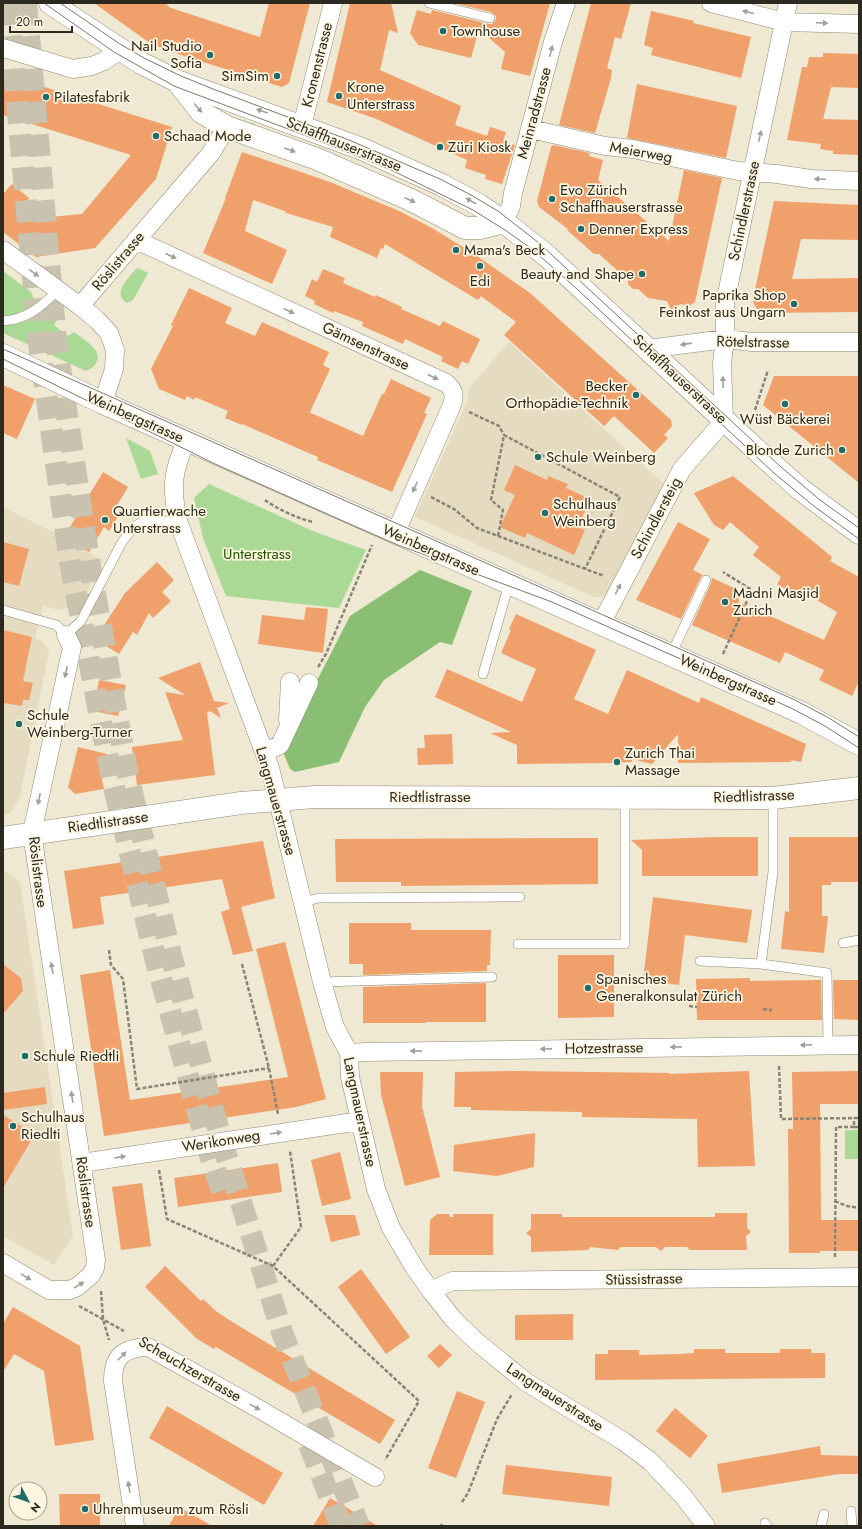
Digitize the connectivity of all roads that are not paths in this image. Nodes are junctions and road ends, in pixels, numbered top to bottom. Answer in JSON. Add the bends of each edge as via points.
{"nodes":[{"id":1,"x":50,"y":3,"type":"edge"},
{"id":2,"x":333,"y":3,"type":"edge"},
{"id":3,"x":429,"y":3,"type":"edge"},
{"id":4,"x":566,"y":3,"type":"edge"},
{"id":5,"x":711,"y":3,"type":"edge"},
{"id":6,"x":788,"y":3,"type":"edge"},
{"id":7,"x":490,"y":18,"type":"dead end"},
{"id":8,"x":784,"y":22,"type":"junction"},
{"id":9,"x":859,"y":24,"type":"edge"},
{"id":10,"x":3,"y":48,"type":"edge"},
{"id":11,"x":120,"y":50,"type":"junction"},
{"id":12,"x":177,"y":81,"type":"junction"},
{"id":13,"x":302,"y":126,"type":"junction"},
{"id":14,"x":227,"y":127,"type":"junction"},
{"id":15,"x":531,"y":129,"type":"junction"},
{"id":16,"x":752,"y":171,"type":"junction"},
{"id":17,"x":859,"y":181,"type":"edge"},
{"id":18,"x":504,"y":222,"type":"junction"},
{"id":19,"x":136,"y":240,"type":"junction"},
{"id":20,"x":3,"y":250,"type":"edge"},
{"id":21,"x":58,"y":290,"type":"junction"},
{"id":22,"x":80,"y":306,"type":"junction"},
{"id":23,"x":3,"y":321,"type":"edge"},
{"id":24,"x":725,"y":339,"type":"junction"},
{"id":25,"x":859,"y":342,"type":"edge"},
{"id":26,"x":648,"y":349,"type":"junction"},
{"id":27,"x":3,"y":355,"type":"edge"},
{"id":28,"x":103,"y":404,"type":"junction"},
{"id":29,"x":724,"y":421,"type":"junction"},
{"id":30,"x":187,"y":440,"type":"junction"},
{"id":31,"x":178,"y":521,"type":"junction"},
{"id":32,"x":859,"y":533,"type":"edge"},
{"id":33,"x":395,"y":534,"type":"junction"},
{"id":34,"x":706,"y":580,"type":"dead end"},
{"id":35,"x":509,"y":584,"type":"junction"},
{"id":36,"x":3,"y":610,"type":"edge"},
{"id":37,"x":601,"y":624,"type":"junction"},
{"id":38,"x":66,"y":635,"type":"junction"},
{"id":39,"x":671,"y":655,"type":"junction"},
{"id":40,"x":483,"y":674,"type":"dead end"},
{"id":41,"x":290,"y":682,"type":"dead end"},
{"id":42,"x":309,"y":683,"type":"road end"},
{"id":43,"x":288,"y":729,"type":"junction"},
{"id":44,"x":859,"y":744,"type":"edge"},
{"id":45,"x":264,"y":752,"type":"junction"},
{"id":46,"x":859,"y":788,"type":"edge"},
{"id":47,"x":625,"y":798,"type":"junction"},
{"id":48,"x":773,"y":798,"type":"junction"},
{"id":49,"x":278,"y":799,"type":"junction"},
{"id":50,"x":32,"y":833,"type":"junction"},
{"id":51,"x":3,"y":838,"type":"edge"},
{"id":52,"x":520,"y":897,"type":"dead end"},
{"id":53,"x":303,"y":902,"type":"junction"},
{"id":54,"x":859,"y":940,"type":"edge"},
{"id":55,"x":843,"y":943,"type":"dead end"},
{"id":56,"x":518,"y":944,"type":"dead end"},
{"id":57,"x":700,"y":960,"type":"dead end"},
{"id":58,"x":761,"y":964,"type":"junction"},
{"id":59,"x":492,"y":976,"type":"dead end"},
{"id":60,"x":322,"y":982,"type":"junction"},
{"id":61,"x":828,"y":1045,"type":"junction"},
{"id":62,"x":859,"y":1045,"type":"edge"},
{"id":63,"x":349,"y":1053,"type":"junction"},
{"id":64,"x":360,"y":1120,"type":"junction"},
{"id":65,"x":82,"y":1163,"type":"junction"},
{"id":66,"x":3,"y":1263,"type":"edge"},
{"id":67,"x":859,"y":1277,"type":"edge"},
{"id":68,"x":431,"y":1290,"type":"junction"},
{"id":69,"x":375,"y":1477,"type":"road end"},
{"id":70,"x":851,"y":1511,"type":"dead end"},
{"id":71,"x":824,"y":1514,"type":"dead end"},
{"id":72,"x":135,"y":1526,"type":"edge"},
{"id":73,"x":706,"y":1526,"type":"edge"},
{"id":74,"x":821,"y":1526,"type":"edge"},
{"id":75,"x":852,"y":1526,"type":"edge"}],
"edges":[{"from":1,"to":11,"type":"street","name":"Schaffhauserstrasse"},
{"from":2,"to":13,"type":"street","name":"Kronenstrasse"},
{"from":3,"to":7,"type":"lane"},
{"from":15,"to":4,"type":"street","name":"Meinradstrasse","one_way":true,"via":[[553,42]]},
{"from":8,"to":5,"type":"street","one_way":true},
{"from":6,"to":8,"type":"street","name":"Schindlerstrasse"},
{"from":8,"to":9,"type":"street","one_way":true},
{"from":16,"to":8,"type":"street","name":"Schindlerstrasse","one_way":true},
{"from":10,"to":11,"type":"street","via":[[73,69],[92,66]]},
{"from":11,"to":12,"type":"street","name":"Schaffhauserstrasse"},
{"from":13,"to":12,"type":"street","name":"Schaffhauserstrasse","one_way":true},
{"from":12,"to":14,"type":"street","name":"Schaffhauserstrasse","one_way":true,"via":[[200,112]]},
{"from":18,"to":13,"type":"street","name":"Schaffhauserstrasse","one_way":true,"via":[[442,185],[362,149]]},
{"from":14,"to":18,"type":"street","name":"Schaffhauserstrasse","one_way":true,"via":[[317,159],[411,200],[465,228],[480,228]]},
{"from":14,"to":19,"type":"street","name":"Röslistrasse","via":[[210,153]]},
{"from":15,"to":16,"type":"street","name":"Meierweg","via":[[605,146],[628,148],[738,171]]},
{"from":15,"to":18,"type":"street","name":"Meinradstrasse","via":[[511,206]]},
{"from":17,"to":16,"type":"street","name":"Meierweg","one_way":true,"via":[[811,179]]},
{"from":16,"to":24,"type":"street","name":"Schindlerstrasse","via":[[725,303]]},
{"from":18,"to":26,"type":"street","name":"Schaffhauserstrasse","via":[[553,261]]},
{"from":19,"to":22,"type":"street","name":"Röslistrasse"},
{"from":19,"to":33,"type":"street","name":"Gämsenstrasse","one_way":true,"via":[[452,388],[452,405]]},
{"from":20,"to":21,"type":"street","one_way":true},
{"from":21,"to":22,"type":"street"},
{"from":21,"to":23,"type":"lane","via":[[31,314]]},
{"from":22,"to":28,"type":"street","via":[[109,333],[115,350],[114,369]]},
{"from":24,"to":25,"type":"street","name":"Rötelstrasse","via":[[752,342]]},
{"from":24,"to":26,"type":"street","name":"Rötelstrasse","one_way":true},
{"from":29,"to":24,"type":"street","name":"Schindlerstrasse","one_way":true,"via":[[722,363]]},
{"from":26,"to":29,"type":"street","name":"Schaffhauserstrasse"},
{"from":27,"to":28,"type":"street","name":"Weinbergstrasse"},
{"from":28,"to":30,"type":"street","name":"Weinbergstrasse"},
{"from":29,"to":32,"type":"street","name":"Schaffhauserstrasse","via":[[800,489]]},
{"from":37,"to":29,"type":"street","name":"Schindlersteig","one_way":true,"via":[[682,469]]},
{"from":30,"to":31,"type":"street","name":"Langmauerstrasse","via":[[173,479],[173,500]]},
{"from":30,"to":33,"type":"street","name":"Weinbergstrasse"},
{"from":31,"to":38,"type":"lane","via":[[143,521],[133,528],[122,542],[81,621]]},
{"from":31,"to":45,"type":"street","name":"Langmauerstrasse"},
{"from":33,"to":35,"type":"street","name":"Weinbergstrasse"},
{"from":34,"to":39,"type":"lane"},
{"from":35,"to":37,"type":"street","name":"Weinbergstrasse"},
{"from":35,"to":40,"type":"lane"},
{"from":36,"to":38,"type":"lane","via":[[56,626]]},
{"from":37,"to":39,"type":"street","name":"Weinbergstrasse"},
{"from":38,"to":50,"type":"street","name":"Röslistrasse","one_way":true,"via":[[72,647]]},
{"from":39,"to":44,"type":"street","name":"Weinbergstrasse","via":[[802,713]]},
{"from":41,"to":43,"type":"street"},
{"from":42,"to":43,"type":"street"},
{"from":43,"to":45,"type":"street","via":[[280,745]]},
{"from":45,"to":49,"type":"street","name":"Langmauerstrasse"},
{"from":46,"to":48,"type":"street","name":"Riedtlistrasse"},
{"from":47,"to":48,"type":"street","name":"Riedtlistrasse"},
{"from":47,"to":49,"type":"street","name":"Riedtlistrasse"},
{"from":47,"to":56,"type":"lane","via":[[625,944]]},
{"from":48,"to":58,"type":"lane","via":[[773,872]]},
{"from":49,"to":50,"type":"street","name":"Riedtlistrasse"},
{"from":49,"to":53,"type":"street","name":"Langmauerstrasse"},
{"from":50,"to":51,"type":"street","name":"Riedtlistrasse"},
{"from":65,"to":50,"type":"street","name":"Röslistrasse","one_way":true},
{"from":52,"to":53,"type":"lane","via":[[319,898]]},
{"from":53,"to":60,"type":"street","name":"Langmauerstrasse"},
{"from":54,"to":55,"type":"lane"},
{"from":57,"to":58,"type":"lane"},
{"from":58,"to":61,"type":"lane","via":[[827,973]]},
{"from":59,"to":60,"type":"lane"},
{"from":60,"to":63,"type":"street","name":"Langmauerstrasse","via":[[335,1027]]},
{"from":61,"to":62,"type":"street","name":"Hotzestrasse"},
{"from":61,"to":63,"type":"street","name":"Hotzestrasse","one_way":true},
{"from":63,"to":64,"type":"street","name":"Langmauerstrasse","via":[[350,1077]]},
{"from":65,"to":64,"type":"street","name":"Werikonweg","one_way":true},
{"from":64,"to":68,"type":"street","name":"Langmauerstrasse","via":[[376,1189],[391,1228]]},
{"from":66,"to":65,"type":"street","name":"Röslistrasse","one_way":true,"via":[[49,1290],[69,1290],[77,1287],[91,1275],[96,1260]]},
{"from":67,"to":68,"type":"street","name":"Stüssistrasse","via":[[452,1281]]},
{"from":68,"to":73,"type":"street","name":"Langmauerstrasse","via":[[454,1320],[521,1378],[623,1441],[650,1461],[683,1496]]},
{"from":72,"to":69,"type":"street","name":"Scheuchzerstrasse","one_way":true,"via":[[113,1381],[115,1363],[120,1356],[138,1347],[148,1347]]},
{"from":70,"to":75,"type":"lane"},
{"from":71,"to":74,"type":"lane"}]}
